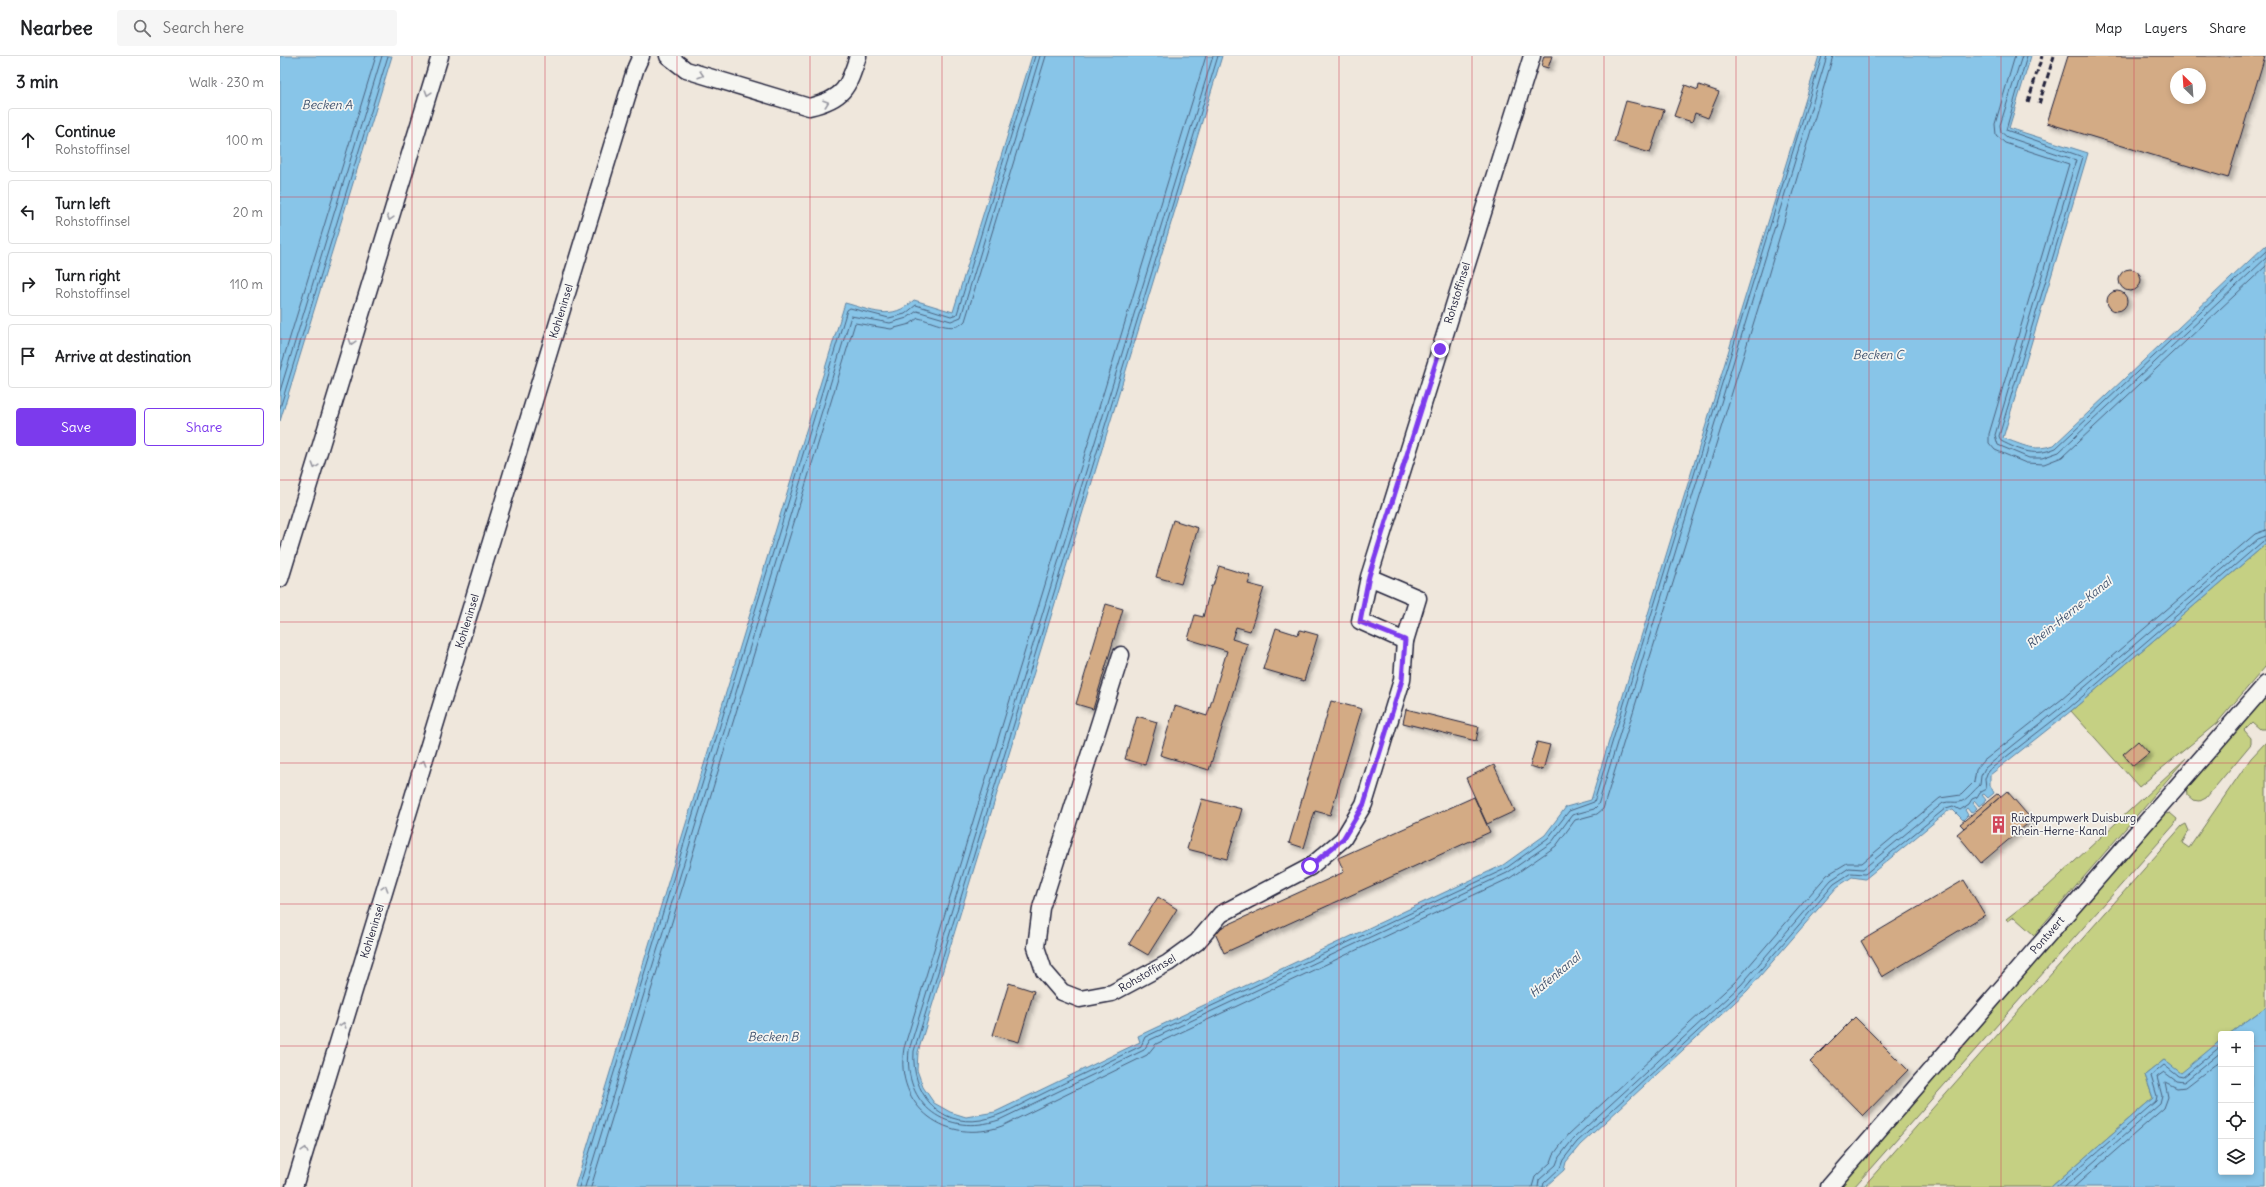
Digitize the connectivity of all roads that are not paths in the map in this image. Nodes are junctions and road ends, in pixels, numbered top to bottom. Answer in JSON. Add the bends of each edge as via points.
{"nodes":[{"id":1,"x":440,"y":56,"type":"edge"},
{"id":2,"x":641,"y":56,"type":"edge"},
{"id":3,"x":668,"y":56,"type":"edge"},
{"id":4,"x":858,"y":56,"type":"edge"},
{"id":5,"x":1532,"y":56,"type":"edge"},
{"id":6,"x":1369,"y":576,"type":"junction"},
{"id":7,"x":280,"y":580,"type":"edge"},
{"id":8,"x":1405,"y":640,"type":"junction"},
{"id":9,"x":1121,"y":655,"type":"dead end"},
{"id":10,"x":2266,"y":684,"type":"edge"},
{"id":11,"x":294,"y":1187,"type":"edge"},
{"id":12,"x":1829,"y":1187,"type":"edge"}],
"edges":[{"from":1,"to":7,"type":"street","one_way":true},
{"from":11,"to":2,"type":"street","name":"Kohleninsel","one_way":true},
{"from":3,"to":4,"type":"street","one_way":true,"via":[[686,70],[810,107],[830,102],[839,95],[852,77]]},
{"from":5,"to":6,"type":"street","name":"Rohstoffinsel"},
{"from":6,"to":8,"type":"street","name":"Rohstoffinsel","via":[[1360,622]]},
{"from":6,"to":8,"type":"street","name":"Rohstoffinsel","via":[[1418,598]]},
{"from":8,"to":9,"type":"street","name":"Rohstoffinsel","via":[[1402,680],[1364,804],[1343,839],[1310,866],[1221,914],[1197,942],[1168,963],[1112,993],[1080,999],[1062,992],[1044,970],[1036,947],[1042,908]]},
{"from":10,"to":12,"type":"street","name":"Pontwert"}]}
